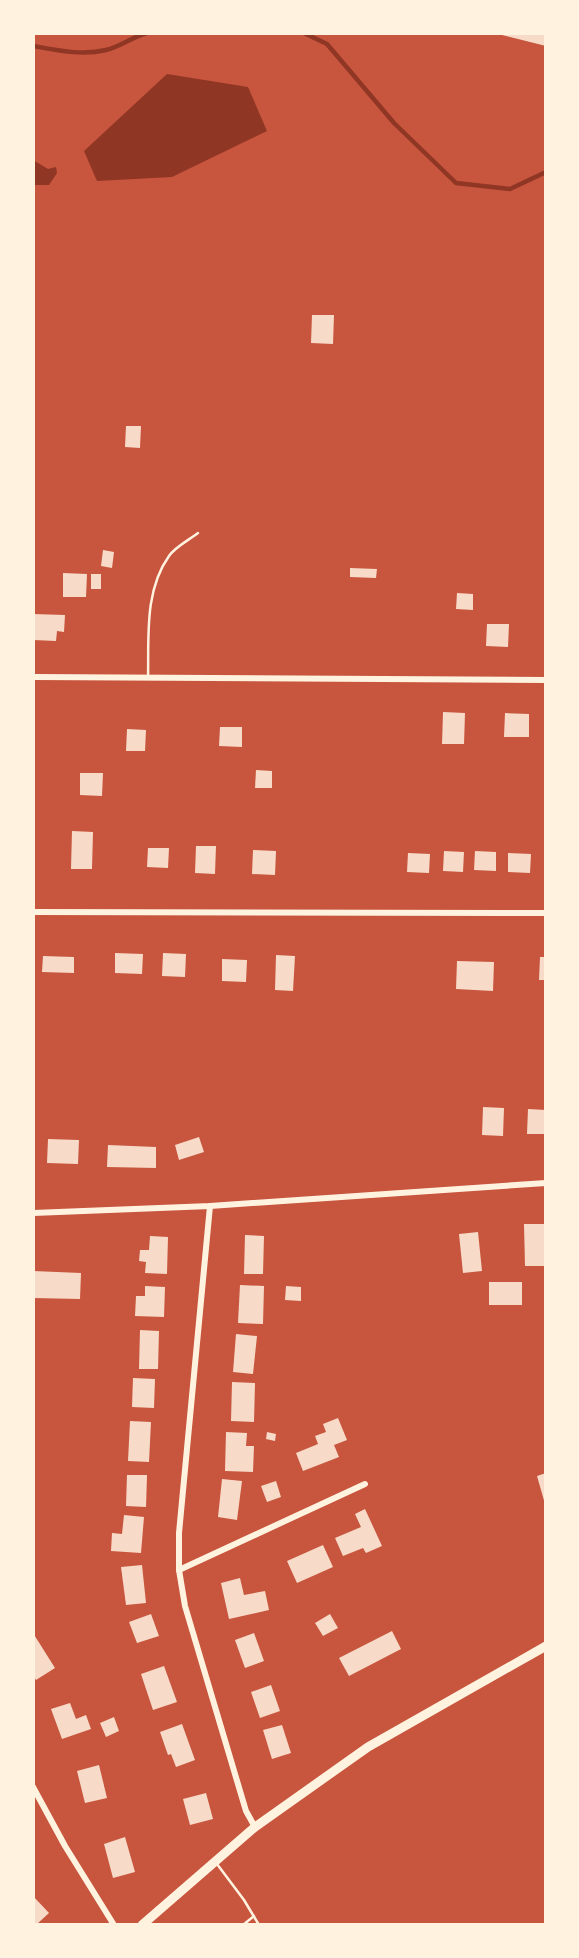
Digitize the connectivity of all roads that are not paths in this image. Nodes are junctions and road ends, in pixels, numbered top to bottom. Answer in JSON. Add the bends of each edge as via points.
{"nodes":[{"id":1,"x":198,"y":533,"type":"dead end"},
{"id":2,"x":33,"y":677,"type":"edge"},
{"id":3,"x":148,"y":678,"type":"junction"},
{"id":4,"x":546,"y":680,"type":"edge"},
{"id":5,"x":33,"y":912,"type":"edge"},
{"id":6,"x":546,"y":913,"type":"edge"},
{"id":7,"x":546,"y":1183,"type":"edge"},
{"id":8,"x":210,"y":1206,"type":"junction"},
{"id":9,"x":33,"y":1213,"type":"edge"},
{"id":10,"x":365,"y":1484,"type":"dead end"},
{"id":11,"x":178,"y":1570,"type":"junction"},
{"id":12,"x":546,"y":1646,"type":"edge"},
{"id":13,"x":33,"y":1787,"type":"edge"},
{"id":14,"x":255,"y":1827,"type":"junction"},
{"id":15,"x":215,"y":1862,"type":"junction"},
{"id":16,"x":254,"y":1916,"type":"junction"},
{"id":17,"x":114,"y":1925,"type":"edge"},
{"id":18,"x":142,"y":1925,"type":"edge"},
{"id":19,"x":243,"y":1925,"type":"edge"},
{"id":20,"x":259,"y":1925,"type":"edge"}],
"edges":[{"from":1,"to":3,"type":"lane","via":[[170,554],[159,575],[149,613]]},
{"from":2,"to":3,"type":"street"},
{"from":3,"to":4,"type":"street"},
{"from":5,"to":6,"type":"street"},
{"from":7,"to":8,"type":"street"},
{"from":8,"to":9,"type":"street"},
{"from":8,"to":11,"type":"street"},
{"from":10,"to":11,"type":"street"},
{"from":11,"to":14,"type":"street","via":[[185,1606]]},
{"from":12,"to":14,"type":"main road","via":[[368,1746]]},
{"from":13,"to":17,"type":"street"},
{"from":14,"to":15,"type":"main road"},
{"from":15,"to":16,"type":"lane"},
{"from":15,"to":18,"type":"main road"},
{"from":16,"to":19,"type":"lane"},
{"from":16,"to":20,"type":"lane"}]}
